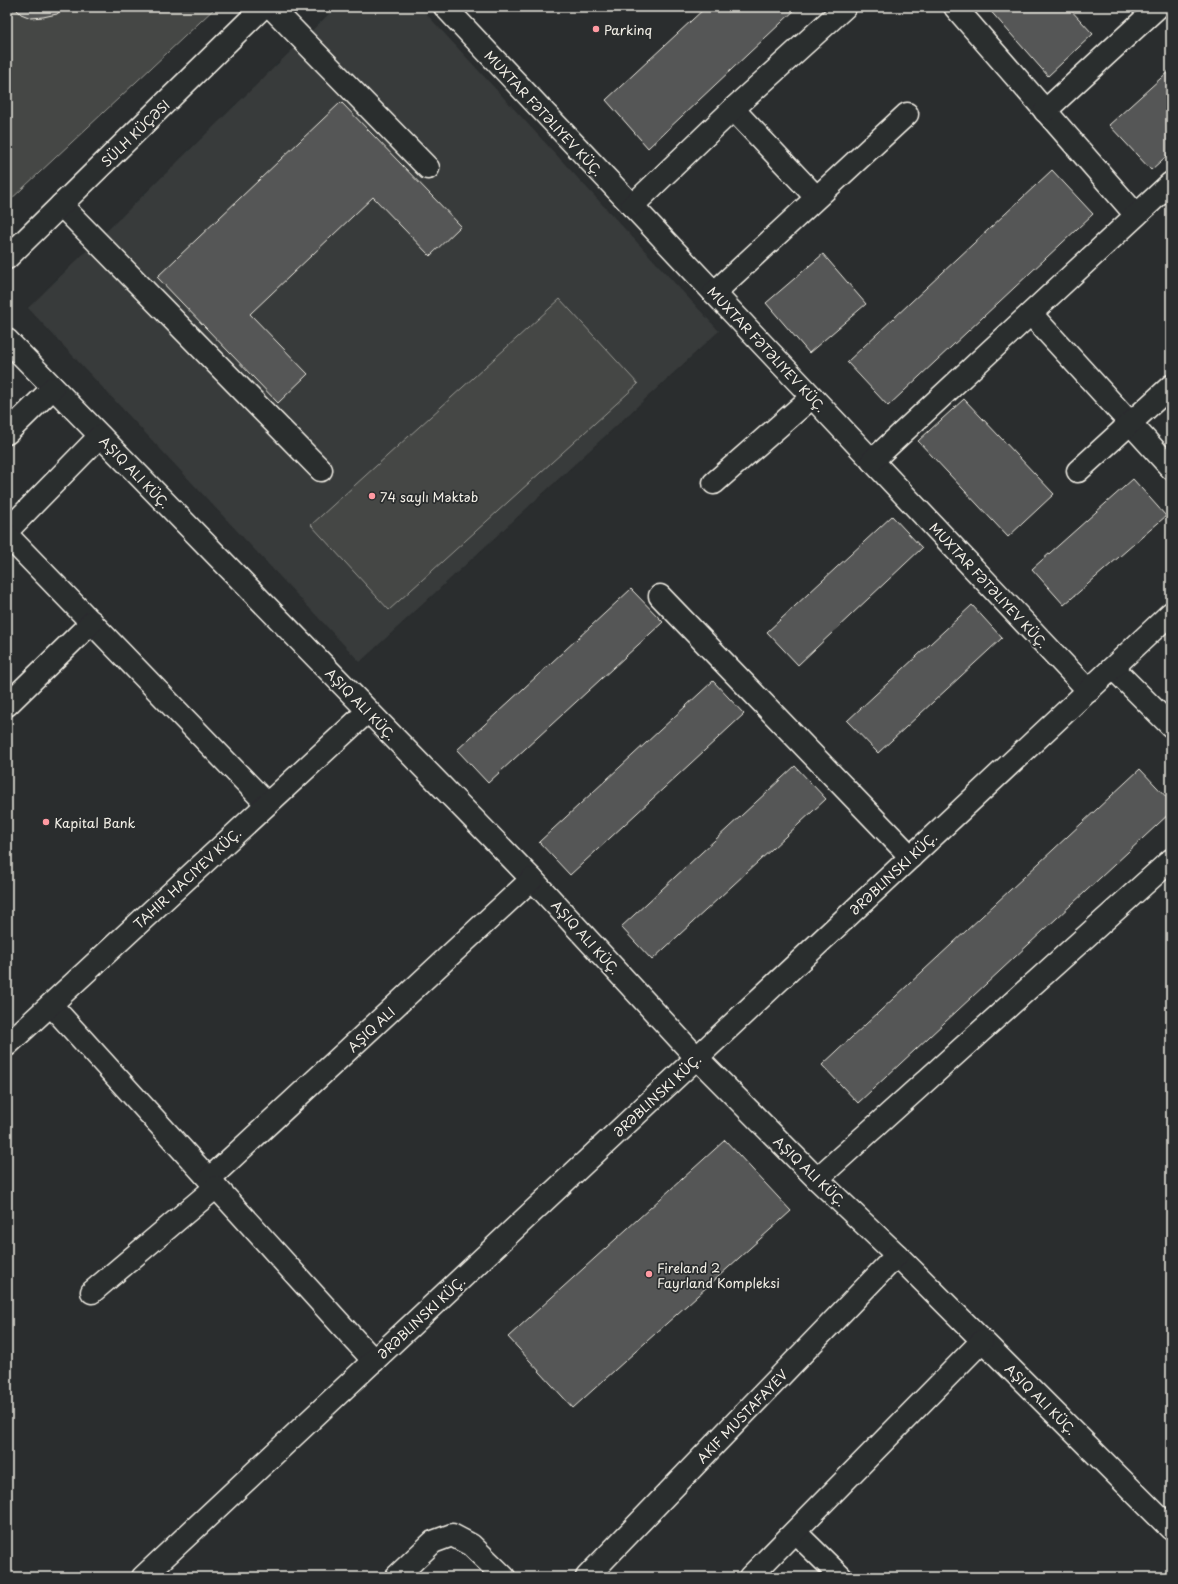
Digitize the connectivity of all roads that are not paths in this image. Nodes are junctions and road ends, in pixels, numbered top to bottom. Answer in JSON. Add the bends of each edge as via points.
{"nodes":[{"id":1,"x":263,"y":7,"type":"edge"},
{"id":2,"x":271,"y":7,"type":"edge"},
{"id":3,"x":845,"y":7,"type":"edge"},
{"id":4,"x":955,"y":7,"type":"edge"},
{"id":5,"x":1158,"y":7,"type":"edge"},
{"id":6,"x":452,"y":10,"type":"edge"},
{"id":7,"x":733,"y":110,"type":"junction"},
{"id":8,"x":1045,"y":110,"type":"junction"},
{"id":9,"x":906,"y":114,"type":"dead end"},
{"id":10,"x":428,"y":168,"type":"dead end"},
{"id":11,"x":1171,"y":183,"type":"edge"},
{"id":12,"x":816,"y":197,"type":"junction"},
{"id":13,"x":61,"y":205,"type":"junction"},
{"id":14,"x":632,"y":206,"type":"junction"},
{"id":15,"x":1136,"y":215,"type":"junction"},
{"id":16,"x":7,"y":258,"type":"edge"},
{"id":17,"x":714,"y":293,"type":"junction"},
{"id":18,"x":1031,"y":314,"type":"junction"},
{"id":19,"x":7,"y":340,"type":"edge"},
{"id":20,"x":1171,"y":386,"type":"edge"},
{"id":21,"x":53,"y":388,"type":"junction"},
{"id":22,"x":812,"y":397,"type":"junction"},
{"id":23,"x":1130,"y":422,"type":"junction"},
{"id":24,"x":7,"y":433,"type":"edge"},
{"id":25,"x":100,"y":436,"type":"junction"},
{"id":26,"x":872,"y":461,"type":"junction"},
{"id":27,"x":1171,"y":468,"type":"edge"},
{"id":28,"x":321,"y":470,"type":"dead end"},
{"id":29,"x":1078,"y":471,"type":"dead end"},
{"id":30,"x":714,"y":483,"type":"dead end"},
{"id":31,"x":7,"y":531,"type":"edge"},
{"id":32,"x":7,"y":535,"type":"edge"},
{"id":33,"x":660,"y":596,"type":"dead end"},
{"id":34,"x":1171,"y":613,"type":"edge"},
{"id":35,"x":92,"y":622,"type":"junction"},
{"id":36,"x":1113,"y":668,"type":"junction"},
{"id":37,"x":1089,"y":691,"type":"junction"},
{"id":38,"x":7,"y":705,"type":"edge"},
{"id":39,"x":368,"y":711,"type":"junction"},
{"id":40,"x":1171,"y":726,"type":"edge"},
{"id":41,"x":267,"y":804,"type":"junction"},
{"id":42,"x":911,"y":857,"type":"junction"},
{"id":43,"x":1171,"y":860,"type":"edge"},
{"id":44,"x":532,"y":879,"type":"junction"},
{"id":45,"x":51,"y":1005,"type":"junction"},
{"id":46,"x":7,"y":1045,"type":"edge"},
{"id":47,"x":696,"y":1058,"type":"junction"},
{"id":48,"x":817,"y":1179,"type":"junction"},
{"id":49,"x":213,"y":1183,"type":"junction"},
{"id":50,"x":897,"y":1255,"type":"junction"},
{"id":51,"x":92,"y":1292,"type":"dead end"},
{"id":52,"x":982,"y":1341,"type":"junction"},
{"id":53,"x":374,"y":1361,"type":"junction"},
{"id":54,"x":1171,"y":1529,"type":"edge"},
{"id":55,"x":795,"y":1532,"type":"junction"},
{"id":56,"x":143,"y":1577,"type":"edge"},
{"id":57,"x":396,"y":1577,"type":"edge"},
{"id":58,"x":504,"y":1577,"type":"edge"},
{"id":59,"x":587,"y":1577,"type":"edge"},
{"id":60,"x":750,"y":1577,"type":"edge"},
{"id":61,"x":841,"y":1577,"type":"edge"}],
"edges":[{"from":1,"to":13,"type":"street","name":"SÜLH KÜÇƏSI"},
{"from":2,"to":10,"type":"street"},
{"from":3,"to":7,"type":"street"},
{"from":4,"to":8,"type":"street"},
{"from":5,"to":8,"type":"street"},
{"from":6,"to":14,"type":"street","name":"MUXTAR FƏTƏLIYEV KÜÇ."},
{"from":7,"to":12,"type":"street"},
{"from":7,"to":14,"type":"street"},
{"from":8,"to":15,"type":"street"},
{"from":9,"to":12,"type":"street"},
{"from":11,"to":15,"type":"street"},
{"from":12,"to":17,"type":"street"},
{"from":13,"to":16,"type":"street","name":"SÜLH KÜÇƏSI"},
{"from":13,"to":28,"type":"street"},
{"from":14,"to":17,"type":"street","name":"MUXTAR FƏTƏLIYEV KÜÇ."},
{"from":15,"to":18,"type":"street"},
{"from":17,"to":22,"type":"street","name":"MUXTAR FƏTƏLIYEV KÜÇ."},
{"from":18,"to":23,"type":"street"},
{"from":18,"to":26,"type":"street"},
{"from":19,"to":21,"type":"street"},
{"from":20,"to":23,"type":"street"},
{"from":21,"to":24,"type":"street"},
{"from":21,"to":25,"type":"street"},
{"from":22,"to":26,"type":"street","name":"MUXTAR FƏTƏLIYEV KÜÇ."},
{"from":22,"to":30,"type":"street"},
{"from":23,"to":27,"type":"street"},
{"from":23,"to":29,"type":"street"},
{"from":25,"to":31,"type":"street"},
{"from":25,"to":39,"type":"street"},
{"from":26,"to":37,"type":"street","name":"MUXTAR FƏTƏLIYEV KÜÇ."},
{"from":32,"to":35,"type":"street"},
{"from":33,"to":42,"type":"street"},
{"from":34,"to":36,"type":"street","name":"ƏRƏBLINSKI KÜÇ."},
{"from":35,"to":38,"type":"street"},
{"from":35,"to":41,"type":"street"},
{"from":36,"to":37,"type":"street","name":"ƏRƏBLINSKI KÜÇ."},
{"from":36,"to":40,"type":"street"},
{"from":37,"to":42,"type":"street","name":"ƏRƏBLINSKI KÜÇ."},
{"from":39,"to":41,"type":"street"},
{"from":39,"to":44,"type":"street"},
{"from":41,"to":45,"type":"street"},
{"from":42,"to":47,"type":"street","name":"ƏRƏBLINSKI KÜÇ."},
{"from":43,"to":48,"type":"street"},
{"from":44,"to":47,"type":"street"},
{"from":44,"to":49,"type":"street"},
{"from":45,"to":46,"type":"street"},
{"from":45,"to":49,"type":"street"},
{"from":47,"to":48,"type":"street"},
{"from":47,"to":53,"type":"street","name":"ƏRƏBLINSKI KÜÇ."},
{"from":48,"to":50,"type":"street"},
{"from":49,"to":51,"type":"street"},
{"from":49,"to":53,"type":"street"},
{"from":50,"to":52,"type":"street"},
{"from":50,"to":59,"type":"street","name":"AKIF MUSTAFAYEV"},
{"from":52,"to":54,"type":"street"},
{"from":52,"to":55,"type":"street"},
{"from":53,"to":56,"type":"street","name":"ƏRƏBLINSKI KÜÇ."},
{"from":55,"to":60,"type":"street"},
{"from":55,"to":61,"type":"street"},
{"from":57,"to":58,"type":"street","via":[[433,1542],[452,1535],[471,1545]]}]}
